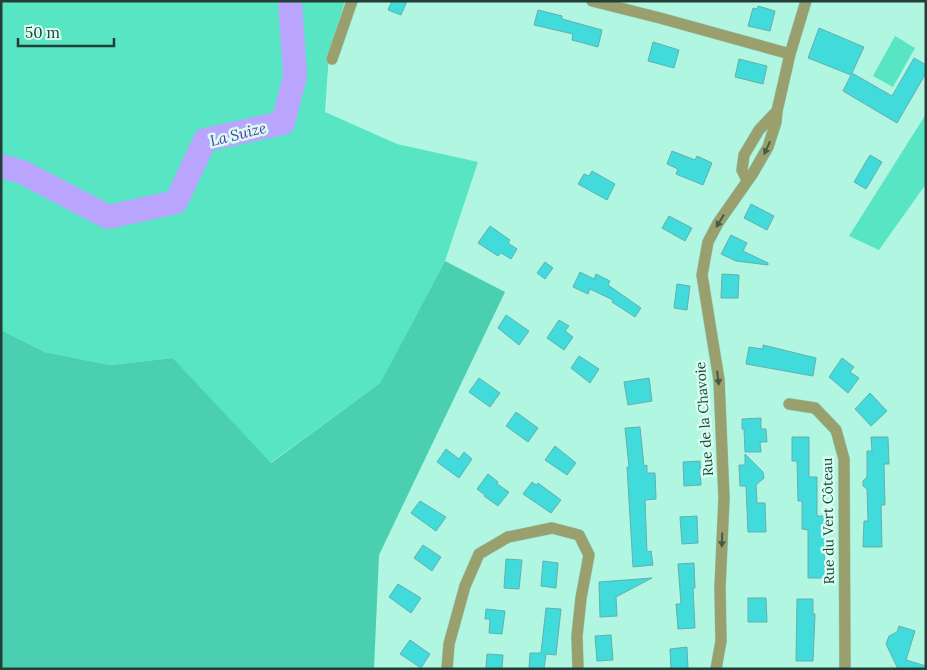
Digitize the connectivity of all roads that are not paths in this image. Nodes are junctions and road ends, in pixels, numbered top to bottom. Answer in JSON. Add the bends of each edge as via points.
{"nodes":[{"id":1,"x":352,"y":1,"type":"edge"},
{"id":2,"x":592,"y":1,"type":"edge"},
{"id":3,"x":806,"y":1,"type":"edge"},
{"id":4,"x":790,"y":54,"type":"junction"},
{"id":5,"x":332,"y":59,"type":"dead end"},
{"id":6,"x":777,"y":111,"type":"junction"},
{"id":7,"x":746,"y":180,"type":"junction"},
{"id":8,"x":789,"y":404,"type":"dead end"},
{"id":9,"x":447,"y":669,"type":"edge"},
{"id":10,"x":578,"y":669,"type":"edge"},
{"id":11,"x":716,"y":669,"type":"edge"},
{"id":12,"x":845,"y":669,"type":"edge"}],
"edges":[{"from":1,"to":5,"type":"street"},
{"from":2,"to":4,"type":"street"},
{"from":3,"to":4,"type":"street","name":"Rue de la Chavoie"},
{"from":4,"to":6,"type":"street","name":"Rue de la Chavoie"},
{"from":6,"to":7,"type":"street","name":"Rue de la Chavoie","one_way":true,"via":[[768,147]]},
{"from":6,"to":7,"type":"street","via":[[759,130],[744,155],[742,170]]},
{"from":7,"to":11,"type":"street","name":"Rue de la Chavoie","one_way":true,"via":[[708,242],[702,275],[719,380],[724,498],[721,641]]},
{"from":8,"to":12,"type":"street","name":"Rue du Vert Côteau","via":[[815,408],[836,430],[844,459]]},
{"from":9,"to":10,"type":"street","via":[[449,644],[465,586],[479,554],[508,538],[552,528],[579,535],[589,555],[581,598]]}]}
